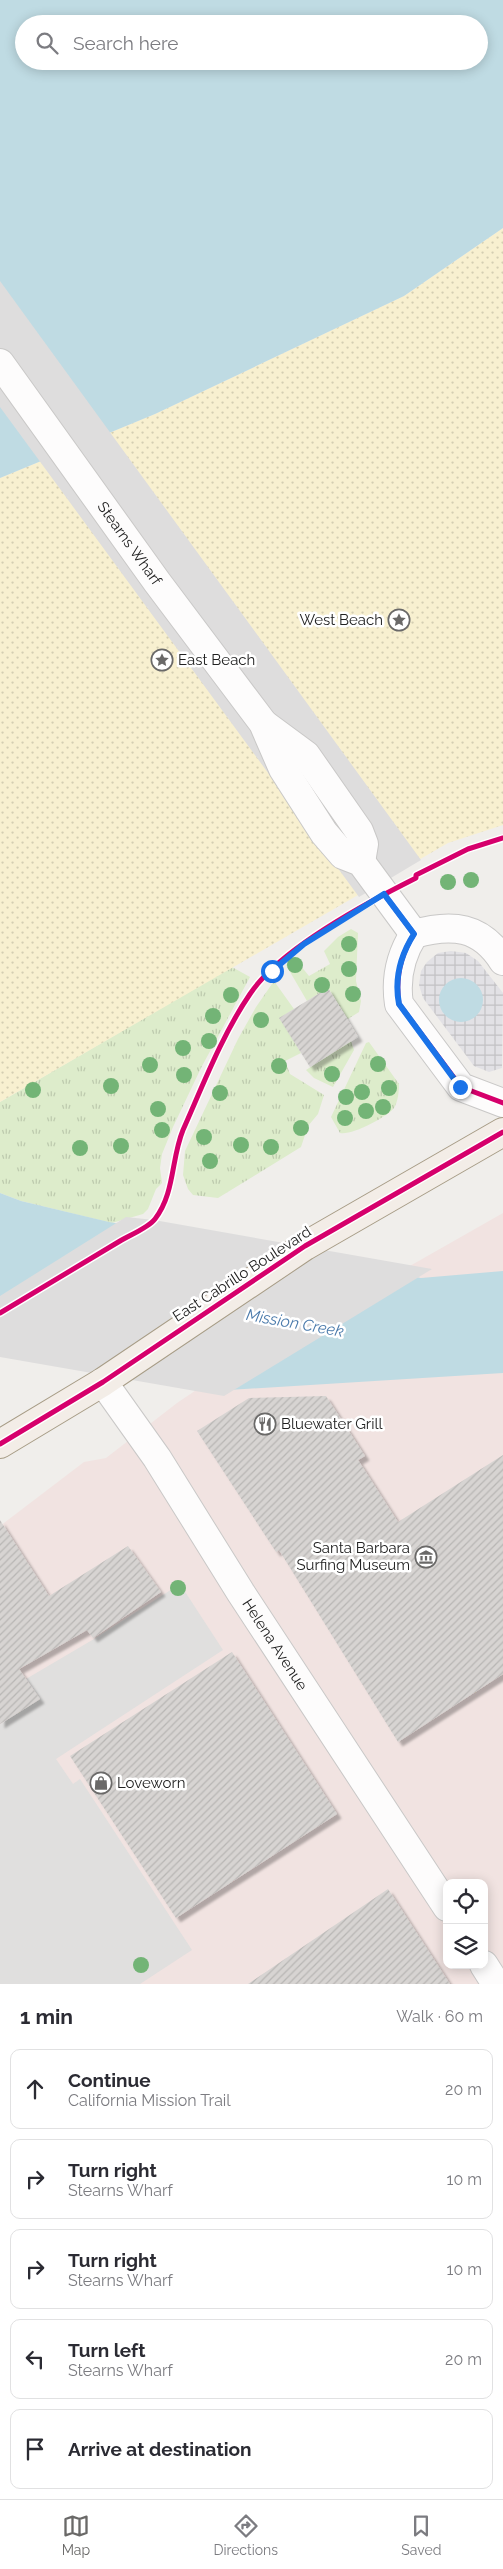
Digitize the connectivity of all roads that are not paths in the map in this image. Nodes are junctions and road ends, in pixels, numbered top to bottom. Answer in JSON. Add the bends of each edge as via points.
{"nodes":[{"id":1,"x":0,"y":363,"type":"edge"},
{"id":2,"x":414,"y":934,"type":"junction"},
{"id":3,"x":503,"y":961,"type":"edge"},
{"id":4,"x":503,"y":1103,"type":"edge"},
{"id":5,"x":503,"y":1132,"type":"edge"},
{"id":6,"x":106,"y":1379,"type":"junction"},
{"id":7,"x":0,"y":1444,"type":"edge"},
{"id":8,"x":443,"y":1901,"type":"edge"},
{"id":9,"x":487,"y":1969,"type":"edge"},
{"id":10,"x":496,"y":1984,"type":"edge"}],
"edges":[{"from":1,"to":2,"type":"street","name":"Stearns Wharf","via":[[263,723],[283,769],[324,833],[343,855],[362,862]]},
{"from":2,"to":3,"type":"street","via":[[438,927],[458,928],[481,936],[495,948]]},
{"from":2,"to":4,"type":"street","via":[[398,971],[399,1004],[460,1087]]},
{"from":5,"to":6,"type":"main road","name":"East Cabrillo Boulevard","via":[[305,1246]]},
{"from":6,"to":7,"type":"main road","name":"East Cabrillo Boulevard"},
{"from":6,"to":8,"type":"street","name":"Helena Avenue","via":[[241,1593]]},
{"from":9,"to":10,"type":"street"}]}
